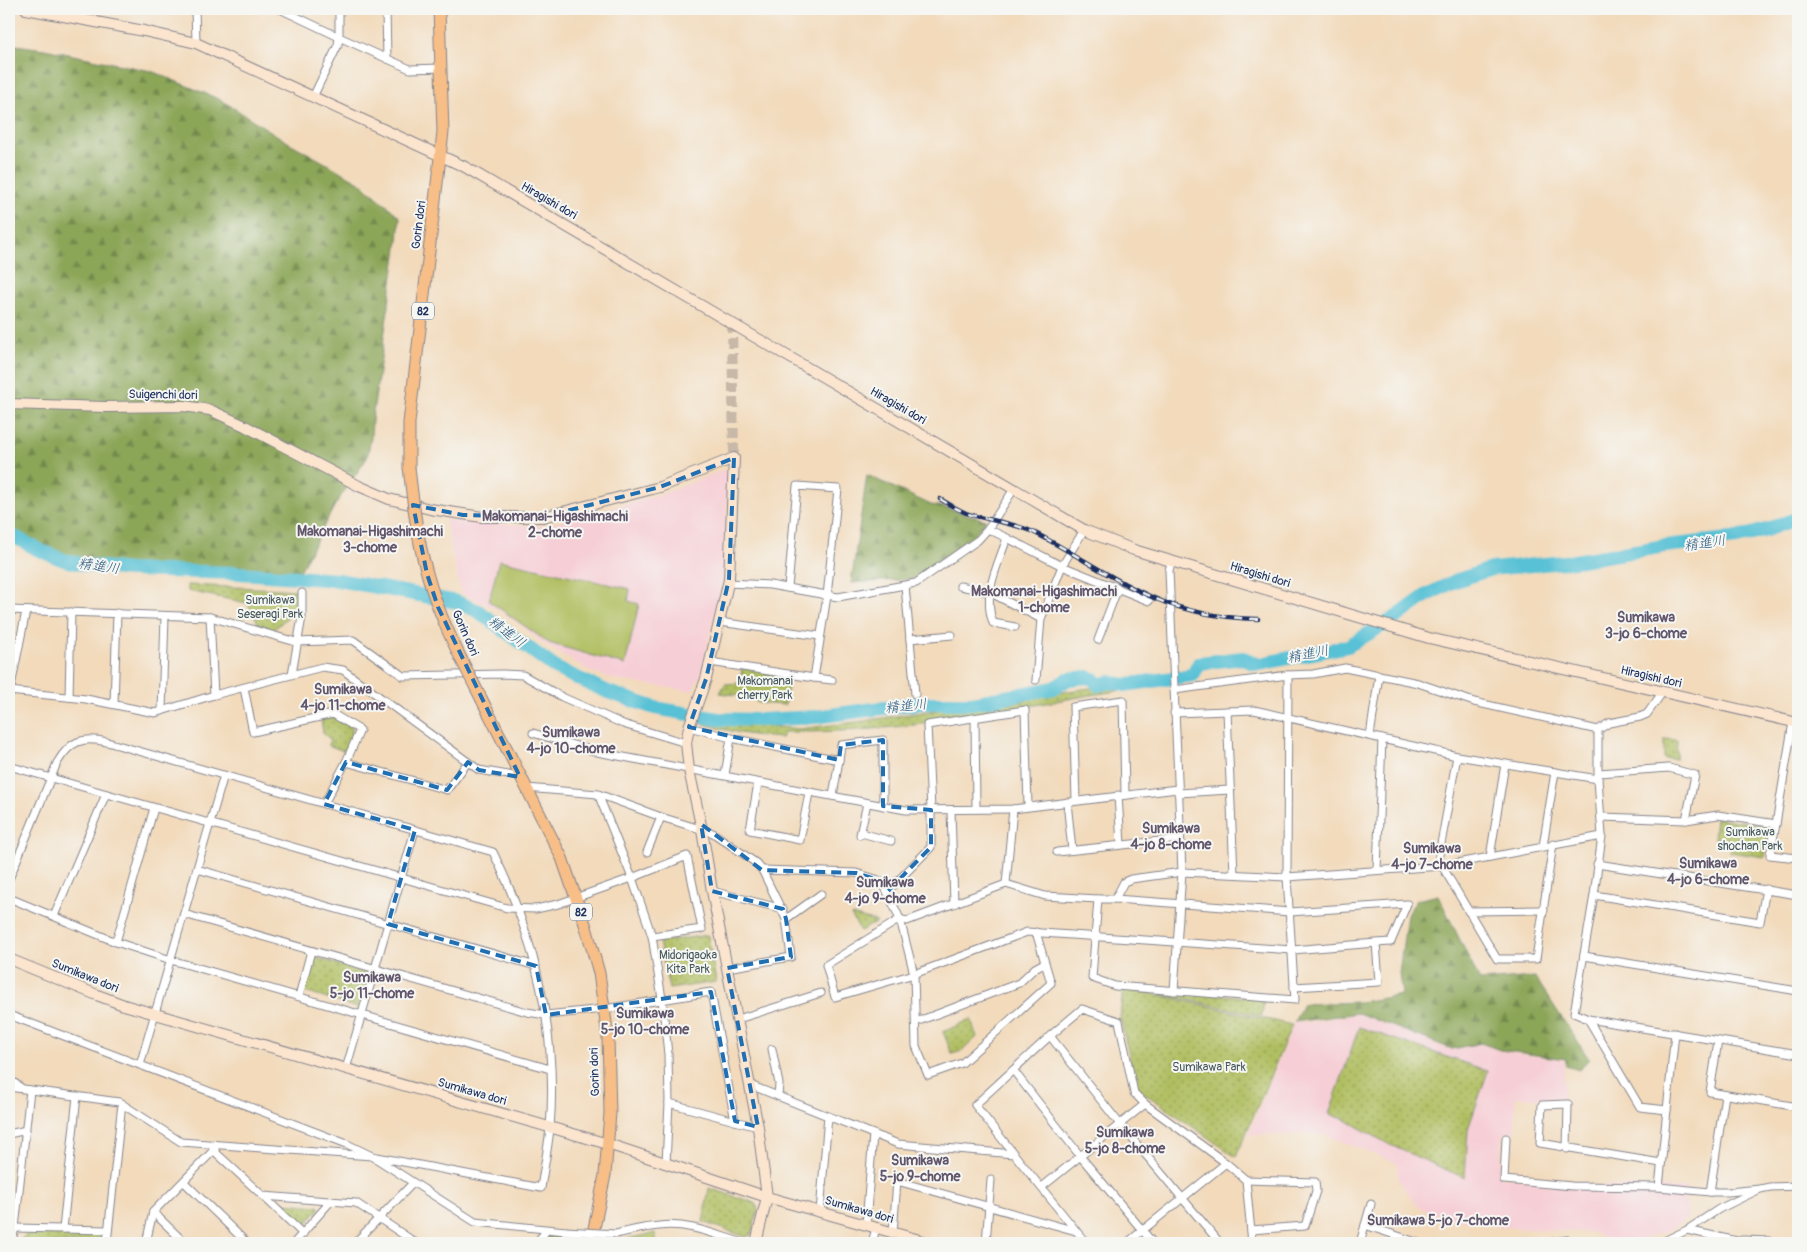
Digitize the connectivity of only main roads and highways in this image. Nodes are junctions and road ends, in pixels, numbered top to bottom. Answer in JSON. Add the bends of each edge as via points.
{"nodes":[{"id":1,"x":439,"y":9,"type":"edge"},
{"id":2,"x":591,"y":1243,"type":"edge"}],
"edges":[{"from":1,"to":2,"type":"main road","name":"Gorin dori","number":"82","bridge":true,"via":[[444,132],[410,414],[409,467],[416,525],[427,574],[451,639],[562,858],[599,973],[608,1037],[610,1086],[605,1175]]}]}
